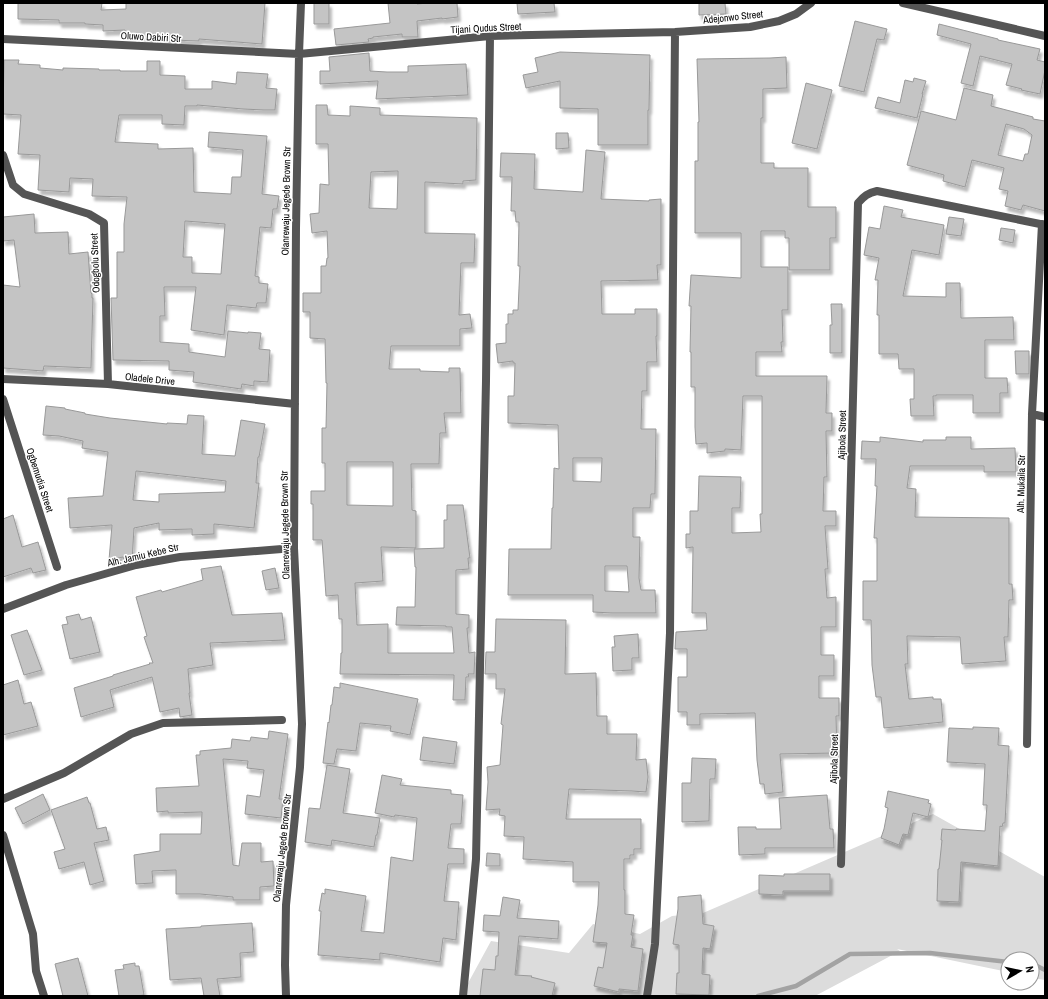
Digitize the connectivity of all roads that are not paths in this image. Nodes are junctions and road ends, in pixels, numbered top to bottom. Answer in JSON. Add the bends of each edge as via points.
{"nodes":[{"id":1,"x":301,"y":3,"type":"edge"},
{"id":2,"x":811,"y":3,"type":"edge"},
{"id":3,"x":904,"y":3,"type":"edge"},
{"id":4,"x":676,"y":32,"type":"junction"},
{"id":5,"x":490,"y":36,"type":"junction"},
{"id":6,"x":1045,"y":36,"type":"edge"},
{"id":7,"x":3,"y":39,"type":"edge"},
{"id":8,"x":299,"y":54,"type":"junction"},
{"id":9,"x":3,"y":155,"type":"edge"},
{"id":10,"x":1044,"y":224,"type":"edge"},
{"id":11,"x":3,"y":379,"type":"edge"},
{"id":12,"x":108,"y":384,"type":"junction"},
{"id":13,"x":3,"y":400,"type":"edge"},
{"id":14,"x":295,"y":404,"type":"junction"},
{"id":15,"x":1032,"y":414,"type":"junction"},
{"id":16,"x":1045,"y":417,"type":"edge"},
{"id":17,"x":294,"y":548,"type":"junction"},
{"id":18,"x":57,"y":567,"type":"dead end"},
{"id":19,"x":3,"y":609,"type":"edge"},
{"id":20,"x":282,"y":720,"type":"dead end"},
{"id":21,"x":1027,"y":744,"type":"dead end"},
{"id":22,"x":3,"y":799,"type":"edge"},
{"id":23,"x":3,"y":835,"type":"edge"},
{"id":24,"x":841,"y":864,"type":"dead end"},
{"id":25,"x":44,"y":996,"type":"edge"},
{"id":26,"x":286,"y":996,"type":"edge"},
{"id":27,"x":463,"y":996,"type":"edge"},
{"id":28,"x":647,"y":996,"type":"edge"}],
"edges":[{"from":1,"to":8,"type":"street","name":"Olanrewaju Jegede Brown Str"},
{"from":2,"to":4,"type":"street","name":"Adejonwo Street","via":[[796,14],[779,21],[750,27]]},
{"from":3,"to":6,"type":"street"},
{"from":4,"to":5,"type":"street","name":"Tijani Qudus Street"},
{"from":4,"to":28,"type":"street","via":[[670,633],[655,944]]},
{"from":5,"to":8,"type":"street","name":"Tijani Qudus Street"},
{"from":5,"to":27,"type":"street","via":[[476,859]]},
{"from":7,"to":8,"type":"street","name":"Oluwo Dabiri Str"},
{"from":8,"to":14,"type":"street","name":"Olanrewaju Jegede Brown Str"},
{"from":9,"to":12,"type":"street","name":"Odogbolu Street","via":[[13,185],[24,194],[89,214],[104,223]]},
{"from":10,"to":15,"type":"street","name":"Alh. Mukaila Str"},
{"from":10,"to":24,"type":"street","name":"Ajibola Street","via":[[877,191],[869,192],[858,203]]},
{"from":11,"to":12,"type":"street","name":"Oladele Drive"},
{"from":12,"to":14,"type":"street","name":"Oladele Drive"},
{"from":13,"to":18,"type":"street","name":"Ogbemudia Street"},
{"from":14,"to":17,"type":"street","name":"Olanrewaju Jegede Brown Str"},
{"from":15,"to":16,"type":"street"},
{"from":15,"to":21,"type":"street","name":"Alh. Mukaila Str"},
{"from":17,"to":19,"type":"street","name":"Alh. Jamiu Kebe Str","via":[[180,557],[136,565],[66,585]]},
{"from":17,"to":26,"type":"street","name":"Olanrewaju Jegede Brown Str","via":[[302,724],[286,905]]},
{"from":20,"to":22,"type":"street","via":[[163,723],[131,734],[64,773]]},
{"from":23,"to":25,"type":"street","via":[[33,934],[36,971]]}]}
